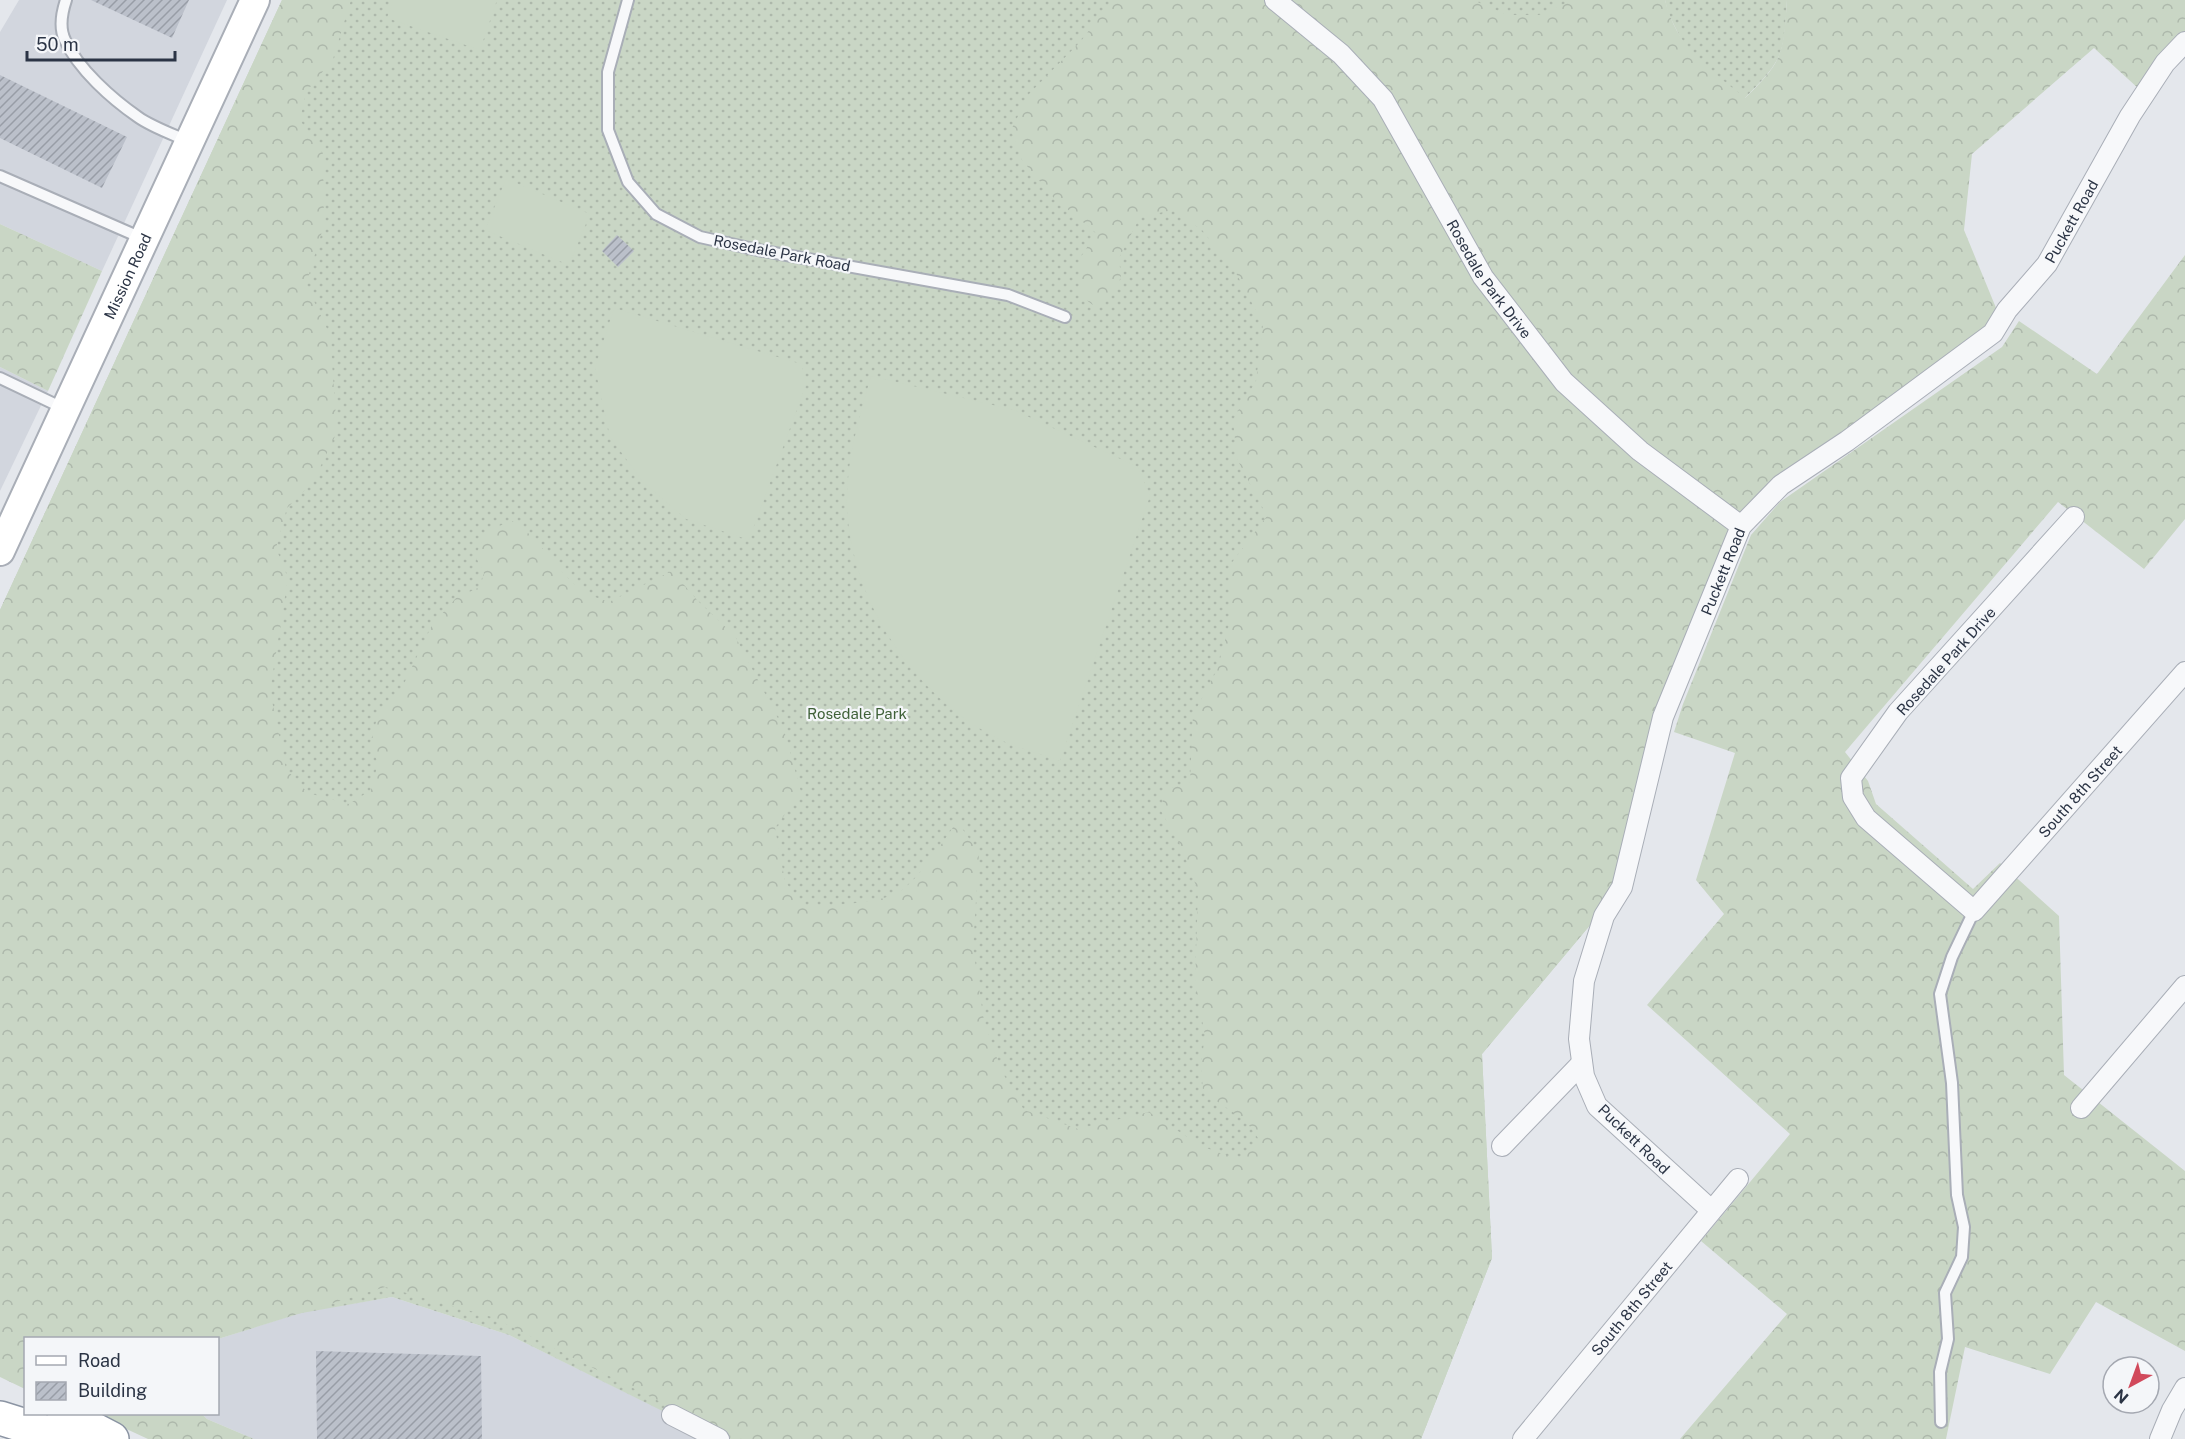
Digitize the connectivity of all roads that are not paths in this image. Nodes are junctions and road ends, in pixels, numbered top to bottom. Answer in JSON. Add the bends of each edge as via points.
{"nodes":[{"id":1,"x":66,"y":0,"type":"edge"},
{"id":2,"x":255,"y":0,"type":"edge"},
{"id":3,"x":628,"y":0,"type":"edge"},
{"id":4,"x":1275,"y":0,"type":"edge"},
{"id":5,"x":2185,"y":42,"type":"edge"},
{"id":6,"x":190,"y":142,"type":"junction"},
{"id":7,"x":0,"y":176,"type":"edge"},
{"id":8,"x":145,"y":240,"type":"junction"},
{"id":9,"x":1065,"y":317,"type":"dead end"},
{"id":10,"x":0,"y":378,"type":"edge"},
{"id":11,"x":66,"y":410,"type":"junction"},
{"id":12,"x":2074,"y":517,"type":"dead end"},
{"id":13,"x":1741,"y":526,"type":"junction"},
{"id":14,"x":0,"y":551,"type":"edge"},
{"id":15,"x":2185,"y":672,"type":"edge"},
{"id":16,"x":1974,"y":911,"type":"junction"},
{"id":17,"x":2185,"y":986,"type":"edge"},
{"id":18,"x":1582,"y":1063,"type":"junction"},
{"id":19,"x":2081,"y":1108,"type":"dead end"},
{"id":20,"x":1502,"y":1146,"type":"dead end"},
{"id":21,"x":1738,"y":1179,"type":"dead end"},
{"id":22,"x":1711,"y":1210,"type":"junction"},
{"id":23,"x":2185,"y":1388,"type":"edge"},
{"id":24,"x":0,"y":1396,"type":"edge"},
{"id":25,"x":24,"y":1401,"type":"edge"},
{"id":26,"x":67,"y":1415,"type":"edge"},
{"id":27,"x":672,"y":1415,"type":"dead end"},
{"id":28,"x":0,"y":1418,"type":"edge"},
{"id":29,"x":1941,"y":1422,"type":"dead end"},
{"id":30,"x":67,"y":1439,"type":"edge"},
{"id":31,"x":112,"y":1439,"type":"edge"},
{"id":32,"x":719,"y":1439,"type":"edge"},
{"id":33,"x":1523,"y":1439,"type":"edge"},
{"id":34,"x":2160,"y":1439,"type":"edge"}],
"edges":[{"from":1,"to":6,"type":"lane","via":[[62,13],[64,39],[77,59],[139,118]]},
{"from":2,"to":6,"type":"main road","name":"Mission Road"},
{"from":3,"to":9,"type":"lane","name":"Rosedale Park Road","via":[[608,72],[608,130],[628,182],[656,214],[700,237],[1008,295]]},
{"from":4,"to":13,"type":"street","name":"Rosedale Park Drive","via":[[1341,54],[1383,99],[1483,278],[1564,382],[1640,451]]},
{"from":5,"to":13,"type":"street","name":"Puckett Road","via":[[2165,63],[2130,116],[2047,264],[2007,310],[1993,333],[1781,485]]},
{"from":6,"to":8,"type":"main road","name":"Mission Road"},
{"from":7,"to":8,"type":"lane"},
{"from":8,"to":11,"type":"main road","name":"Mission Road"},
{"from":10,"to":11,"type":"lane"},
{"from":11,"to":14,"type":"main road","name":"Mission Road"},
{"from":12,"to":16,"type":"street","name":"Rosedale Park Drive","via":[[1898,712],[1851,778],[1853,797],[1866,818]]},
{"from":13,"to":18,"type":"street","name":"Puckett Road","via":[[1662,717],[1622,887],[1604,916],[1584,981],[1579,1039]]},
{"from":15,"to":16,"type":"street","name":"South 8th Street"},
{"from":16,"to":29,"type":"lane","via":[[1940,994],[1952,1083],[1957,1195],[1964,1227],[1962,1257],[1945,1293],[1948,1339],[1940,1372]]},
{"from":17,"to":19,"type":"street"},
{"from":18,"to":20,"type":"street"},
{"from":18,"to":22,"type":"street","name":"Puckett Road","via":[[1597,1106]]},
{"from":21,"to":22,"type":"street","name":"South 8th Street"},
{"from":22,"to":33,"type":"street","name":"South 8th Street"},
{"from":23,"to":34,"type":"street"},
{"from":24,"to":25,"type":"highway"},
{"from":26,"to":31,"type":"highway"},
{"from":27,"to":32,"type":"street"},
{"from":28,"to":30,"type":"highway"}]}
